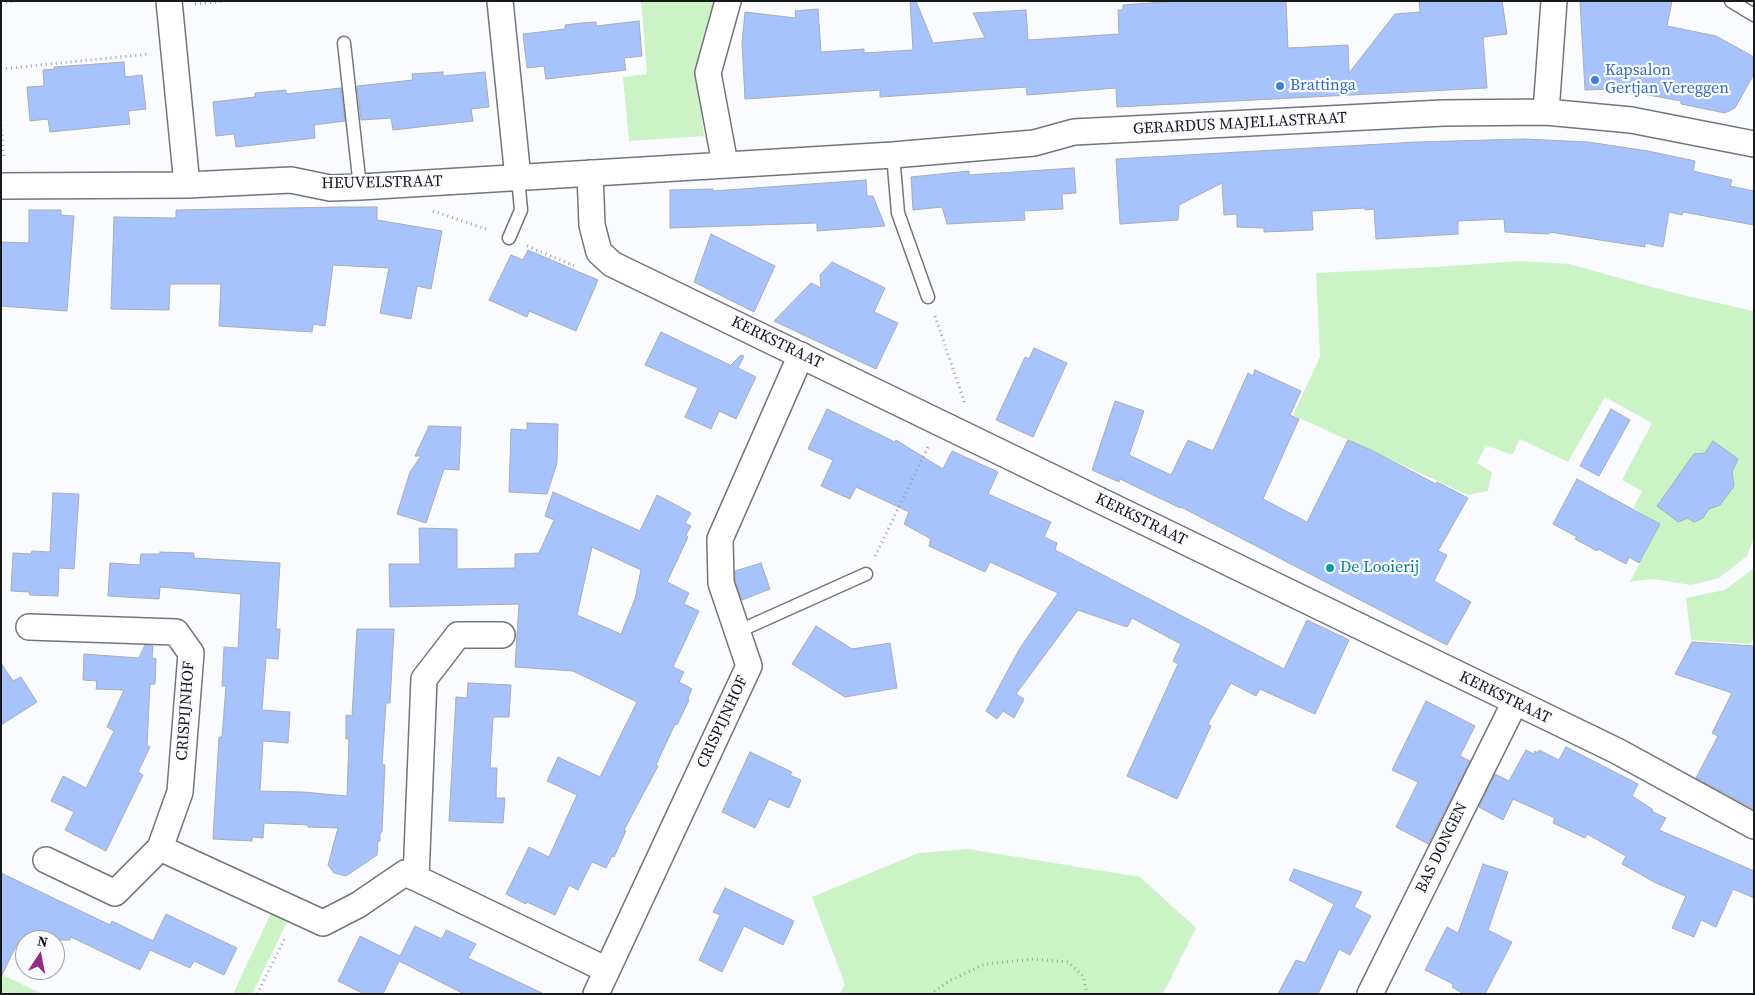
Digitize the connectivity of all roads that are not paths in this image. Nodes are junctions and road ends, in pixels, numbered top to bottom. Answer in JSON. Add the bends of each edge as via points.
{"nodes":[{"id":1,"x":169,"y":1,"type":"edge"},
{"id":2,"x":500,"y":1,"type":"edge"},
{"id":3,"x":728,"y":1,"type":"edge"},
{"id":4,"x":1554,"y":1,"type":"edge"},
{"id":5,"x":1731,"y":1,"type":"edge"},
{"id":6,"x":1754,"y":15,"type":"edge"},
{"id":7,"x":344,"y":43,"type":"dead end"},
{"id":8,"x":1546,"y":112,"type":"junction"},
{"id":9,"x":1753,"y":143,"type":"edge"},
{"id":10,"x":893,"y":155,"type":"junction"},
{"id":11,"x":725,"y":164,"type":"junction"},
{"id":12,"x":590,"y":173,"type":"junction"},
{"id":13,"x":518,"y":178,"type":"junction"},
{"id":14,"x":186,"y":185,"type":"junction"},
{"id":15,"x":4,"y":186,"type":"edge"},
{"id":16,"x":360,"y":187,"type":"junction"},
{"id":17,"x":509,"y":238,"type":"dead end"},
{"id":18,"x":928,"y":297,"type":"road end"},
{"id":19,"x":801,"y":355,"type":"junction"},
{"id":20,"x":866,"y":574,"type":"road end"},
{"id":21,"x":29,"y":627,"type":"dead end"},
{"id":22,"x":739,"y":631,"type":"junction"},
{"id":23,"x":502,"y":635,"type":"dead end"},
{"id":24,"x":1514,"y":702,"type":"junction"},
{"id":25,"x":1754,"y":826,"type":"edge"},
{"id":26,"x":160,"y":848,"type":"junction"},
{"id":27,"x":46,"y":860,"type":"dead end"},
{"id":28,"x":416,"y":878,"type":"junction"},
{"id":29,"x":607,"y":970,"type":"junction"},
{"id":30,"x":596,"y":994,"type":"edge"},
{"id":31,"x":1370,"y":994,"type":"edge"}],
"edges":[{"from":1,"to":14,"type":"street"},
{"from":2,"to":13,"type":"street"},
{"from":3,"to":11,"type":"street","via":[[708,73]]},
{"from":4,"to":8,"type":"street"},
{"from":5,"to":6,"type":"lane"},
{"from":7,"to":16,"type":"lane"},
{"from":8,"to":9,"type":"street","name":"GERARDUS MAJELLASTRAAT","via":[[1631,120]]},
{"from":8,"to":10,"type":"street","name":"GERARDUS MAJELLASTRAAT","via":[[1443,113],[1074,132],[1034,143]]},
{"from":10,"to":11,"type":"street","name":"GERARDUS MAJELLASTRAAT"},
{"from":10,"to":18,"type":"lane","via":[[898,213]]},
{"from":11,"to":12,"type":"street","name":"HEUVELSTRAAT"},
{"from":12,"to":13,"type":"street","name":"HEUVELSTRAAT"},
{"from":12,"to":19,"type":"street","name":"KERKSTRAAT","via":[[592,225],[599,252],[612,264]]},
{"from":13,"to":16,"type":"street","name":"HEUVELSTRAAT"},
{"from":13,"to":17,"type":"lane","via":[[522,210]]},
{"from":14,"to":15,"type":"street","name":"HEUVELSTRAAT"},
{"from":14,"to":16,"type":"street","name":"HEUVELSTRAAT","via":[[291,180],[330,188]]},
{"from":19,"to":22,"type":"street","name":"CRISPIJNHOF","via":[[720,539],[721,583]]},
{"from":19,"to":24,"type":"street","name":"KERKSTRAAT"},
{"from":20,"to":22,"type":"lane"},
{"from":21,"to":26,"type":"street","name":"CRISPIJNHOF","via":[[176,632],[191,652],[180,792]]},
{"from":22,"to":29,"type":"street","name":"CRISPIJNHOF","via":[[750,666]]},
{"from":23,"to":28,"type":"street","via":[[458,635],[424,680]]},
{"from":24,"to":25,"type":"street","name":"KERKSTRAAT","via":[[1617,751]]},
{"from":24,"to":31,"type":"street","name":"BAS DONGEN"},
{"from":26,"to":27,"type":"street","name":"CRISPIJNHOF","via":[[115,893]]},
{"from":26,"to":28,"type":"street","via":[[323,923],[358,905],[405,873]]},
{"from":28,"to":29,"type":"street"},
{"from":29,"to":30,"type":"street","name":"CRISPIJNHOF"}]}
